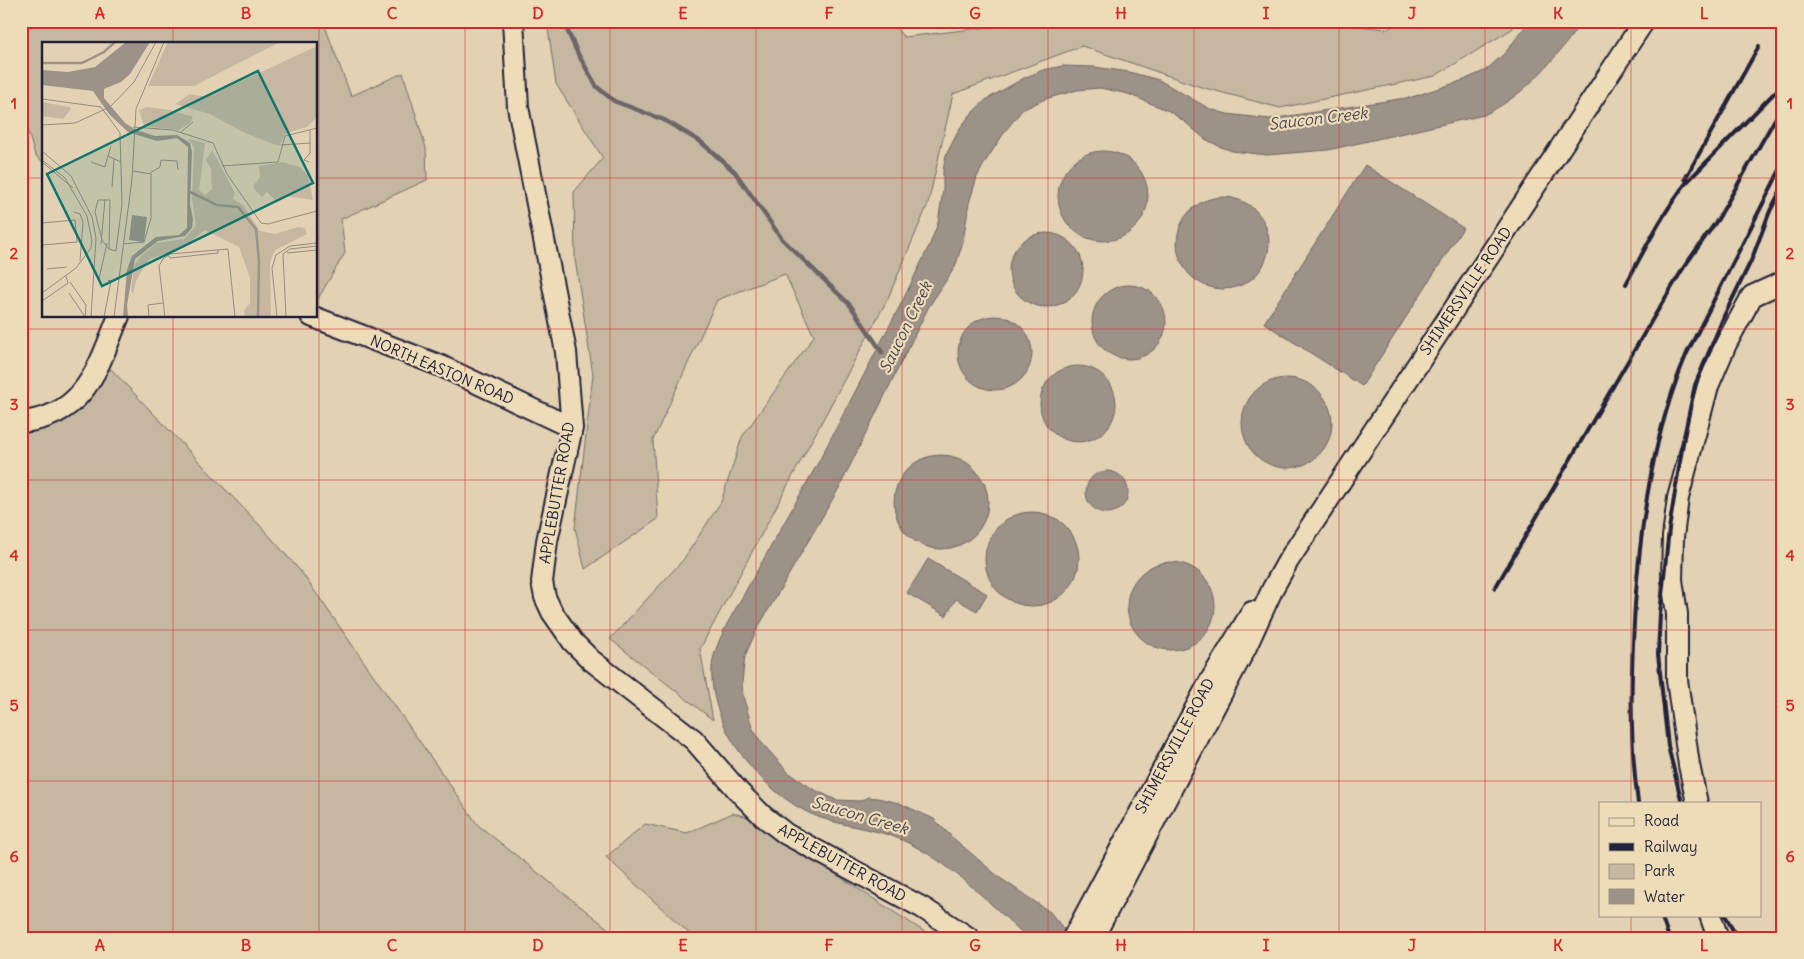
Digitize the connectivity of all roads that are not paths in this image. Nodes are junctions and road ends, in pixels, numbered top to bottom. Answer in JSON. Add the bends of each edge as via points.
{"nodes":[{"id":1,"x":513,"y":21,"type":"edge"},
{"id":2,"x":1644,"y":21,"type":"edge"},
{"id":3,"x":1783,"y":282,"type":"edge"},
{"id":4,"x":118,"y":318,"type":"edge"},
{"id":5,"x":316,"y":318,"type":"edge"},
{"id":6,"x":21,"y":422,"type":"edge"},
{"id":7,"x":572,"y":428,"type":"junction"},
{"id":8,"x":1288,"y":561,"type":"junction"},
{"id":9,"x":1697,"y":802,"type":"edge"},
{"id":10,"x":1710,"y":916,"type":"edge"},
{"id":11,"x":969,"y":938,"type":"edge"},
{"id":12,"x":1073,"y":938,"type":"edge"},
{"id":13,"x":1093,"y":938,"type":"edge"},
{"id":14,"x":1718,"y":938,"type":"edge"}],
"edges":[{"from":1,"to":7,"type":"street","name":"APPLEBUTTER ROAD","via":[[518,107],[566,352]]},
{"from":2,"to":8,"type":"street","name":"SHIMERSVILLE ROAD"},
{"from":3,"to":9,"type":"street","via":[[1752,296],[1726,344],[1708,386],[1678,498],[1672,580],[1678,640],[1677,680],[1688,765]]},
{"from":4,"to":6,"type":"street","via":[[100,362],[77,397],[53,414]]},
{"from":5,"to":7,"type":"street","name":"NORTH EASTON ROAD","via":[[441,366]]},
{"from":7,"to":11,"type":"street","name":"APPLEBUTTER ROAD","via":[[547,541],[542,582],[552,612],[573,642],[591,660],[694,740],[746,799],[786,834],[923,908]]},
{"from":8,"to":12,"type":"street","name":"SHIMERSVILLE ROAD","via":[[1227,650]]},
{"from":8,"to":13,"type":"street","name":"SHIMERSVILLE ROAD"},
{"from":10,"to":14,"type":"street"}]}
